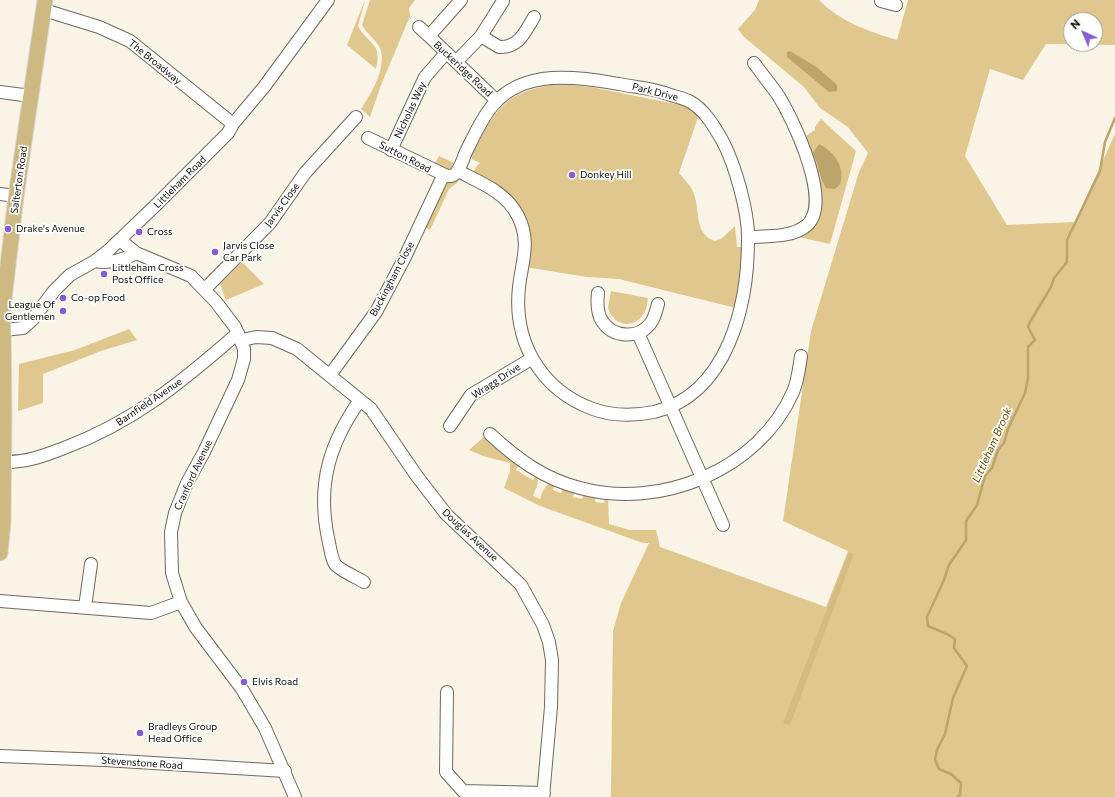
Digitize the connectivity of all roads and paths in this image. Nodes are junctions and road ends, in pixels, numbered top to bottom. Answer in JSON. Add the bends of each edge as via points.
{"nodes":[{"id":1,"x":328,"y":0,"type":"edge"},
{"id":2,"x":461,"y":0,"type":"edge"},
{"id":3,"x":880,"y":0,"type":"edge"},
{"id":4,"x":503,"y":1,"type":"edge"},
{"id":5,"x":45,"y":5,"type":"edge"},
{"id":6,"x":896,"y":5,"type":"dead end"},
{"id":7,"x":534,"y":17,"type":"dead end"},
{"id":8,"x":419,"y":27,"type":"dead end"},
{"id":9,"x":429,"y":36,"type":"junction"},
{"id":10,"x":481,"y":36,"type":"junction"},
{"id":11,"x":446,"y":53,"type":"junction"},
{"id":12,"x":456,"y":62,"type":"junction"},
{"id":13,"x":754,"y":63,"type":"dead end"},
{"id":14,"x":0,"y":92,"type":"edge"},
{"id":15,"x":31,"y":96,"type":"junction"},
{"id":16,"x":497,"y":101,"type":"junction"},
{"id":17,"x":356,"y":117,"type":"dead end"},
{"id":18,"x":233,"y":124,"type":"junction"},
{"id":19,"x":368,"y":138,"type":"dead end"},
{"id":20,"x":391,"y":150,"type":"junction"},
{"id":21,"x":458,"y":171,"type":"junction"},
{"id":22,"x":443,"y":176,"type":"junction"},
{"id":23,"x":0,"y":194,"type":"edge"},
{"id":24,"x":16,"y":196,"type":"junction"},
{"id":25,"x":749,"y":237,"type":"junction"},
{"id":26,"x":120,"y":240,"type":"junction"},
{"id":27,"x":136,"y":253,"type":"junction"},
{"id":28,"x":95,"y":261,"type":"junction"},
{"id":29,"x":204,"y":289,"type":"junction"},
{"id":30,"x":598,"y":293,"type":"dead end"},
{"id":31,"x":658,"y":304,"type":"dead end"},
{"id":32,"x":2,"y":308,"type":"edge"},
{"id":33,"x":3,"y":330,"type":"junction"},
{"id":34,"x":638,"y":333,"type":"junction"},
{"id":35,"x":240,"y":337,"type":"junction"},
{"id":36,"x":801,"y":356,"type":"dead end"},
{"id":37,"x":532,"y":359,"type":"junction"},
{"id":38,"x":330,"y":375,"type":"junction"},
{"id":39,"x":2,"y":392,"type":"edge"},
{"id":40,"x":360,"y":400,"type":"junction"},
{"id":41,"x":670,"y":407,"type":"junction"},
{"id":42,"x":450,"y":426,"type":"dead end"},
{"id":43,"x":490,"y":434,"type":"dead end"},
{"id":44,"x":2,"y":462,"type":"junction"},
{"id":45,"x":702,"y":478,"type":"junction"},
{"id":46,"x":2,"y":482,"type":"edge"},
{"id":47,"x":723,"y":525,"type":"dead end"},
{"id":48,"x":0,"y":552,"type":"edge"},
{"id":49,"x":92,"y":564,"type":"dead end"},
{"id":50,"x":364,"y":582,"type":"dead end"},
{"id":51,"x":0,"y":601,"type":"edge"},
{"id":52,"x":181,"y":602,"type":"junction"},
{"id":53,"x":85,"y":607,"type":"junction"},
{"id":54,"x":447,"y":692,"type":"dead end"},
{"id":55,"x":0,"y":756,"type":"edge"},
{"id":56,"x":285,"y":771,"type":"junction"},
{"id":57,"x":544,"y":795,"type":"edge"},
{"id":58,"x":295,"y":797,"type":"edge"}],
"edges":[{"from":1,"to":18,"type":"street","name":"Littleham Road","via":[[264,87]]},
{"from":2,"to":9,"type":"street","name":"Buckeridge Road"},
{"from":3,"to":6,"type":"street"},
{"from":4,"to":10,"type":"street"},
{"from":5,"to":15,"type":"main road","name":"Salterton Road"},
{"from":5,"to":18,"type":"street","name":"The Broadway","via":[[130,41]]},
{"from":7,"to":10,"type":"street","via":[[520,40],[509,45],[499,47]]},
{"from":8,"to":9,"type":"street","name":"Buckeridge Road"},
{"from":9,"to":11,"type":"street","name":"Buckeridge Road"},
{"from":10,"to":12,"type":"street"},
{"from":11,"to":12,"type":"street","name":"Buckeridge Road"},
{"from":11,"to":20,"type":"street","name":"Nicholas Way","via":[[425,77]]},
{"from":12,"to":16,"type":"street","name":"Buckeridge Road"},
{"from":13,"to":25,"type":"street","via":[[778,95],[799,134],[816,199],[812,219],[795,233]]},
{"from":14,"to":15,"type":"street"},
{"from":15,"to":24,"type":"main road","name":"Salterton Road"},
{"from":16,"to":21,"type":"street","name":"Park Drive","via":[[486,114]]},
{"from":16,"to":25,"type":"street","name":"Park Drive","via":[[510,91],[528,83],[560,77],[659,91],[690,102],[714,125],[729,154],[740,186]]},
{"from":17,"to":29,"type":"street","name":"Jarvis Close","via":[[305,173],[270,223]]},
{"from":18,"to":26,"type":"street","name":"Littleham Road","via":[[203,160]]},
{"from":19,"to":20,"type":"street","name":"Sutton Road"},
{"from":20,"to":22,"type":"street","name":"Sutton Road"},
{"from":21,"to":22,"type":"street","via":[[452,176]]},
{"from":21,"to":37,"type":"street","via":[[499,192],[518,216],[526,241],[518,317],[522,337]]},
{"from":22,"to":38,"type":"street","name":"Buckingham Close","via":[[376,312]]},
{"from":23,"to":24,"type":"street"},
{"from":24,"to":32,"type":"main road","name":"Salterton Road"},
{"from":25,"to":41,"type":"street","name":"Park Drive","via":[[745,280],[738,312],[732,336],[720,362],[694,391]]},
{"from":26,"to":27,"type":"street","name":"Cranford Avenue"},
{"from":26,"to":28,"type":"street","name":"Littleham Road"},
{"from":27,"to":28,"type":"street","via":[[119,260]]},
{"from":27,"to":29,"type":"street","name":"Cranford Avenue","via":[[183,271]]},
{"from":28,"to":33,"type":"street","name":"Littleham Road","via":[[70,275],[23,328]]},
{"from":29,"to":35,"type":"street","name":"Cranford Avenue","via":[[232,321]]},
{"from":30,"to":34,"type":"street","via":[[598,308],[606,325],[620,334]]},
{"from":31,"to":34,"type":"street","via":[[651,324]]},
{"from":32,"to":33,"type":"main road","name":"Salterton Road"},
{"from":33,"to":39,"type":"main road","name":"Salterton Road"},
{"from":34,"to":41,"type":"street"},
{"from":35,"to":38,"type":"street","name":"Douglas Avenue","via":[[272,338],[284,342]]},
{"from":35,"to":44,"type":"street","name":"Barnfield Avenue","via":[[134,415],[108,430],[31,460]]},
{"from":35,"to":52,"type":"street","name":"Cranford Avenue","via":[[244,350],[242,369],[175,513],[171,532],[172,573]]},
{"from":36,"to":45,"type":"street","via":[[793,391],[774,423],[733,462]]},
{"from":37,"to":41,"type":"street","via":[[539,371],[560,392],[600,412],[635,415]]},
{"from":37,"to":42,"type":"street","name":"Wragg Drive","via":[[472,395]]},
{"from":38,"to":40,"type":"street","name":"Douglas Avenue"},
{"from":39,"to":44,"type":"main road","name":"Salterton Road"},
{"from":40,"to":50,"type":"street","via":[[328,462],[324,485],[324,519],[332,558],[336,565]]},
{"from":40,"to":57,"type":"street","name":"Douglas Avenue","via":[[380,420],[416,475],[446,514],[520,585],[543,626],[549,642],[552,679]]},
{"from":41,"to":45,"type":"street"},
{"from":43,"to":45,"type":"street","via":[[523,462],[545,476],[581,489],[616,494],[641,493],[670,489]]},
{"from":44,"to":46,"type":"main road","name":"Salterton Road"},
{"from":45,"to":47,"type":"street"},
{"from":46,"to":48,"type":"main road","name":"Salterton Road"},
{"from":49,"to":53,"type":"street"},
{"from":51,"to":53,"type":"street"},
{"from":52,"to":53,"type":"street","via":[[151,613]]},
{"from":52,"to":56,"type":"street","name":"Cranford Avenue","via":[[196,628],[242,690],[265,728]]},
{"from":54,"to":57,"type":"street","via":[[446,772],[463,791]]},
{"from":55,"to":56,"type":"street","name":"Stevenstone Road"},
{"from":56,"to":58,"type":"street","name":"Cranford Avenue"}]}
